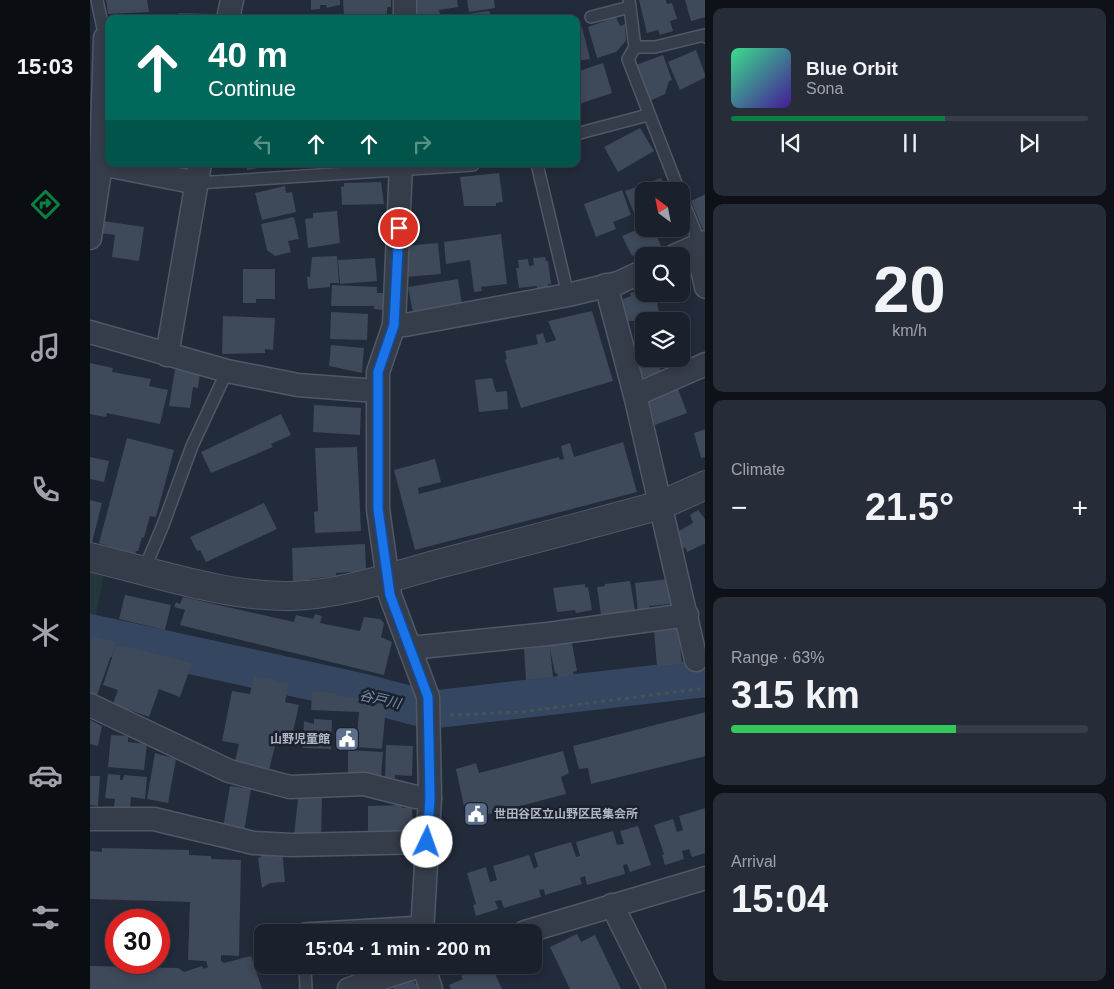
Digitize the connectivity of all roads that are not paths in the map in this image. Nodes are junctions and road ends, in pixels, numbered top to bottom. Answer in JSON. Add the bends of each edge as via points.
{"nodes":[{"id":1,"x":97,"y":0,"type":"edge"},
{"id":2,"x":232,"y":0,"type":"edge"},
{"id":3,"x":405,"y":0,"type":"edge"},
{"id":4,"x":629,"y":3,"type":"edge"},
{"id":5,"x":229,"y":15,"type":"edge"},
{"id":6,"x":405,"y":15,"type":"edge"},
{"id":7,"x":591,"y":17,"type":"dead end"},
{"id":8,"x":105,"y":30,"type":"edge"},
{"id":9,"x":705,"y":38,"type":"edge"},
{"id":10,"x":635,"y":47,"type":"junction"},
{"id":11,"x":105,"y":80,"type":"edge"},
{"id":12,"x":648,"y":115,"type":"junction"},
{"id":13,"x":580,"y":133,"type":"edge"},
{"id":14,"x":101,"y":164,"type":"junction"},
{"id":15,"x":105,"y":164,"type":"edge"},
{"id":16,"x":134,"y":167,"type":"edge"},
{"id":17,"x":401,"y":167,"type":"edge"},
{"id":18,"x":537,"y":167,"type":"edge"},
{"id":19,"x":199,"y":173,"type":"edge"},
{"id":20,"x":675,"y":182,"type":"edge"},
{"id":21,"x":690,"y":219,"type":"edge"},
{"id":22,"x":90,"y":238,"type":"edge"},
{"id":23,"x":701,"y":244,"type":"edge"},
{"id":24,"x":635,"y":275,"type":"edge"},
{"id":25,"x":606,"y":285,"type":"junction"},
{"id":26,"x":705,"y":286,"type":"edge"},
{"id":27,"x":568,"y":295,"type":"junction"},
{"id":28,"x":394,"y":325,"type":"junction"},
{"id":29,"x":90,"y":332,"type":"edge"},
{"id":30,"x":167,"y":355,"type":"junction"},
{"id":31,"x":705,"y":364,"type":"edge"},
{"id":32,"x":227,"y":370,"type":"junction"},
{"id":33,"x":377,"y":391,"type":"junction"},
{"id":34,"x":635,"y":395,"type":"junction"},
{"id":35,"x":705,"y":485,"type":"edge"},
{"id":36,"x":661,"y":505,"type":"junction"},
{"id":37,"x":90,"y":558,"type":"edge"},
{"id":38,"x":144,"y":570,"type":"junction"},
{"id":39,"x":387,"y":578,"type":"junction"},
{"id":40,"x":687,"y":615,"type":"junction"},
{"id":41,"x":410,"y":648,"type":"junction"},
{"id":42,"x":696,"y":660,"type":"dead end"},
{"id":43,"x":90,"y":705,"type":"edge"},
{"id":44,"x":430,"y":798,"type":"junction"},
{"id":45,"x":90,"y":819,"type":"edge"},
{"id":46,"x":427,"y":842,"type":"junction"},
{"id":47,"x":705,"y":878,"type":"edge"},
{"id":48,"x":612,"y":905,"type":"junction"},
{"id":49,"x":422,"y":924,"type":"edge"},
{"id":50,"x":542,"y":927,"type":"edge"},
{"id":51,"x":305,"y":974,"type":"edge"},
{"id":52,"x":396,"y":974,"type":"edge"},
{"id":53,"x":426,"y":974,"type":"edge"},
{"id":54,"x":355,"y":988,"type":"edge"},
{"id":55,"x":306,"y":989,"type":"edge"},
{"id":56,"x":431,"y":989,"type":"edge"},
{"id":57,"x":654,"y":989,"type":"edge"}],
"edges":[{"from":1,"to":8,"type":"lane"},
{"from":2,"to":5,"type":"street"},
{"from":3,"to":6,"type":"street"},
{"from":4,"to":7,"type":"lane"},
{"from":4,"to":10,"type":"lane"},
{"from":9,"to":10,"type":"lane","via":[[704,35],[655,47]]},
{"from":10,"to":12,"type":"lane","via":[[628,59]]},
{"from":11,"to":14,"type":"street"},
{"from":12,"to":13,"type":"lane"},
{"from":12,"to":20,"type":"lane"},
{"from":14,"to":15,"type":"street"},
{"from":14,"to":22,"type":"street"},
{"from":16,"to":19,"type":"street"},
{"from":17,"to":19,"type":"lane"},
{"from":17,"to":28,"type":"street"},
{"from":18,"to":27,"type":"lane"},
{"from":19,"to":30,"type":"street"},
{"from":21,"to":23,"type":"lane"},
{"from":23,"to":26,"type":"street"},
{"from":24,"to":25,"type":"street"},
{"from":25,"to":27,"type":"street"},
{"from":25,"to":34,"type":"street"},
{"from":27,"to":28,"type":"street"},
{"from":28,"to":33,"type":"street","via":[[378,372]]},
{"from":29,"to":30,"type":"street"},
{"from":30,"to":32,"type":"street"},
{"from":31,"to":34,"type":"street"},
{"from":32,"to":33,"type":"street","via":[[298,385]]},
{"from":32,"to":38,"type":"lane","via":[[192,446]]},
{"from":33,"to":39,"type":"street","via":[[378,509]]},
{"from":34,"to":36,"type":"street"},
{"from":35,"to":36,"type":"street"},
{"from":36,"to":39,"type":"street"},
{"from":36,"to":40,"type":"street"},
{"from":37,"to":38,"type":"street"},
{"from":38,"to":39,"type":"street","via":[[222,588],[289,596],[320,594]]},
{"from":39,"to":41,"type":"street"},
{"from":40,"to":41,"type":"street"},
{"from":40,"to":42,"type":"street"},
{"from":41,"to":44,"type":"street","via":[[428,707]]},
{"from":43,"to":44,"type":"street","via":[[229,771],[290,787],[364,784]]},
{"from":44,"to":46,"type":"street"},
{"from":45,"to":46,"type":"street","via":[[154,819],[254,842],[291,845]]},
{"from":46,"to":49,"type":"street"},
{"from":47,"to":48,"type":"street"},
{"from":48,"to":50,"type":"street"},
{"from":48,"to":57,"type":"street"},
{"from":51,"to":55,"type":"lane"},
{"from":52,"to":54,"type":"street"},
{"from":53,"to":56,"type":"street"}]}
